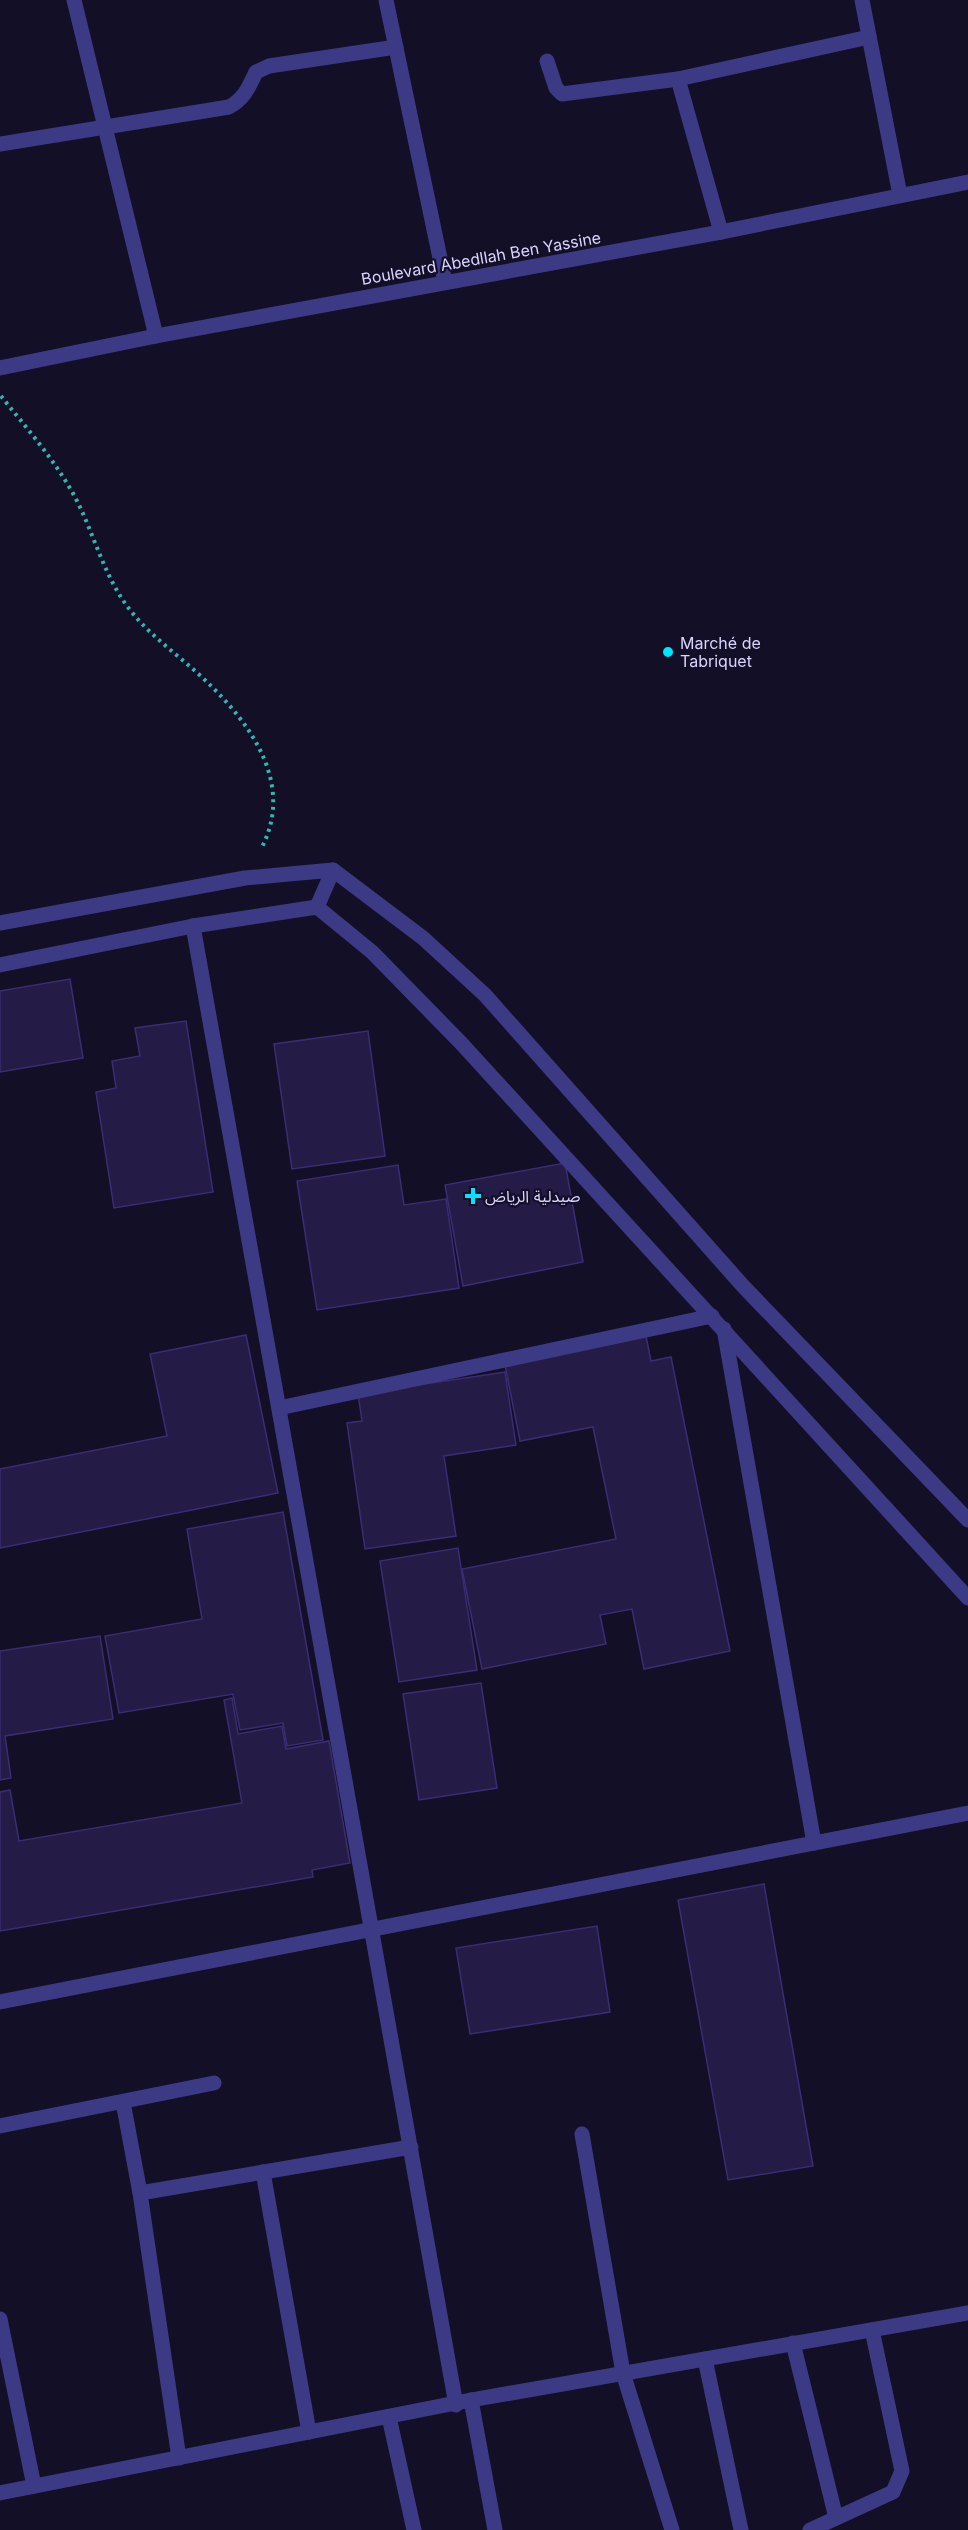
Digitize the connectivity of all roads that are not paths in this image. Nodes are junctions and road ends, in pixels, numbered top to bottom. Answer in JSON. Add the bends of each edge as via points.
{"nodes":[{"id":1,"x":74,"y":0,"type":"edge"},
{"id":2,"x":386,"y":0,"type":"edge"},
{"id":3,"x":862,"y":0,"type":"edge"},
{"id":4,"x":869,"y":37,"type":"junction"},
{"id":5,"x":396,"y":47,"type":"junction"},
{"id":6,"x":547,"y":61,"type":"dead end"},
{"id":7,"x":678,"y":79,"type":"junction"},
{"id":8,"x":105,"y":128,"type":"junction"},
{"id":9,"x":0,"y":144,"type":"edge"},
{"id":10,"x":968,"y":182,"type":"edge"},
{"id":11,"x":900,"y":195,"type":"junction"},
{"id":12,"x":721,"y":232,"type":"junction"},
{"id":13,"x":445,"y":282,"type":"junction"},
{"id":14,"x":156,"y":336,"type":"junction"},
{"id":15,"x":0,"y":368,"type":"edge"},
{"id":16,"x":333,"y":870,"type":"junction"},
{"id":17,"x":317,"y":907,"type":"junction"},
{"id":18,"x":0,"y":924,"type":"edge"},
{"id":19,"x":193,"y":926,"type":"junction"},
{"id":20,"x":0,"y":965,"type":"edge"},
{"id":21,"x":712,"y":1316,"type":"junction"},
{"id":22,"x":723,"y":1328,"type":"junction"},
{"id":23,"x":279,"y":1408,"type":"junction"},
{"id":24,"x":968,"y":1520,"type":"edge"},
{"id":25,"x":968,"y":1598,"type":"edge"},
{"id":26,"x":968,"y":1813,"type":"edge"},
{"id":27,"x":814,"y":1843,"type":"junction"},
{"id":28,"x":372,"y":1929,"type":"junction"},
{"id":29,"x":0,"y":2002,"type":"edge"},
{"id":30,"x":214,"y":2083,"type":"dead end"},
{"id":31,"x":123,"y":2102,"type":"junction"},
{"id":32,"x":0,"y":2126,"type":"edge"},
{"id":33,"x":582,"y":2134,"type":"dead end"},
{"id":34,"x":411,"y":2147,"type":"junction"},
{"id":35,"x":263,"y":2172,"type":"junction"},
{"id":36,"x":140,"y":2193,"type":"junction"},
{"id":37,"x":968,"y":2313,"type":"edge"},
{"id":38,"x":0,"y":2319,"type":"edge"},
{"id":39,"x":872,"y":2330,"type":"junction"},
{"id":40,"x":793,"y":2343,"type":"junction"},
{"id":41,"x":705,"y":2359,"type":"junction"},
{"id":42,"x":623,"y":2373,"type":"junction"},
{"id":43,"x":464,"y":2402,"type":"junction"},
{"id":44,"x":389,"y":2417,"type":"junction"},
{"id":45,"x":309,"y":2432,"type":"junction"},
{"id":46,"x":179,"y":2458,"type":"junction"},
{"id":47,"x":34,"y":2486,"type":"junction"},
{"id":48,"x":0,"y":2493,"type":"edge"},
{"id":49,"x":836,"y":2518,"type":"junction"},
{"id":50,"x":414,"y":2530,"type":"edge"},
{"id":51,"x":495,"y":2530,"type":"edge"},
{"id":52,"x":672,"y":2530,"type":"edge"},
{"id":53,"x":741,"y":2530,"type":"edge"},
{"id":54,"x":810,"y":2530,"type":"edge"}],
"edges":[{"from":1,"to":8,"type":"street"},
{"from":2,"to":5,"type":"street"},
{"from":3,"to":4,"type":"street"},
{"from":4,"to":7,"type":"street"},
{"from":4,"to":11,"type":"street"},
{"from":5,"to":8,"type":"street","via":[[269,66],[256,72],[245,94],[229,107]]},
{"from":5,"to":13,"type":"street"},
{"from":6,"to":7,"type":"street","via":[[562,94]]},
{"from":7,"to":12,"type":"street"},
{"from":8,"to":9,"type":"street"},
{"from":8,"to":14,"type":"street"},
{"from":10,"to":11,"type":"street","name":"Boulevard Abedllah Ben Yassine"},
{"from":11,"to":12,"type":"street","name":"Boulevard Abedllah Ben Yassine"},
{"from":12,"to":13,"type":"street","name":"Boulevard Abedllah Ben Yassine"},
{"from":13,"to":14,"type":"street","name":"Boulevard Abedllah Ben Yassine"},
{"from":14,"to":15,"type":"street","name":"Boulevard Abedllah Ben Yassine"},
{"from":16,"to":17,"type":"street"},
{"from":16,"to":18,"type":"street","via":[[245,878]]},
{"from":16,"to":24,"type":"street","via":[[423,938],[485,995],[743,1286]]},
{"from":17,"to":19,"type":"street"},
{"from":17,"to":21,"type":"street","via":[[372,952],[461,1043]]},
{"from":19,"to":20,"type":"street"},
{"from":19,"to":23,"type":"street"},
{"from":21,"to":22,"type":"street"},
{"from":21,"to":23,"type":"street"},
{"from":22,"to":25,"type":"street"},
{"from":22,"to":27,"type":"street"},
{"from":23,"to":28,"type":"street"},
{"from":26,"to":27,"type":"street"},
{"from":27,"to":28,"type":"street"},
{"from":28,"to":29,"type":"street"},
{"from":28,"to":34,"type":"street"},
{"from":30,"to":31,"type":"street"},
{"from":31,"to":32,"type":"street"},
{"from":31,"to":36,"type":"street"},
{"from":33,"to":42,"type":"street"},
{"from":34,"to":35,"type":"street"},
{"from":34,"to":43,"type":"street"},
{"from":35,"to":36,"type":"street"},
{"from":35,"to":45,"type":"street"},
{"from":36,"to":46,"type":"street"},
{"from":37,"to":39,"type":"street"},
{"from":38,"to":47,"type":"street"},
{"from":39,"to":40,"type":"street"},
{"from":39,"to":49,"type":"street","via":[[902,2471],[893,2492]]},
{"from":40,"to":41,"type":"street"},
{"from":40,"to":49,"type":"street"},
{"from":41,"to":42,"type":"street"},
{"from":41,"to":53,"type":"street"},
{"from":42,"to":43,"type":"street"},
{"from":42,"to":52,"type":"street"},
{"from":43,"to":44,"type":"street"},
{"from":43,"to":51,"type":"street"},
{"from":44,"to":45,"type":"street"},
{"from":44,"to":50,"type":"street"},
{"from":45,"to":46,"type":"street"},
{"from":46,"to":47,"type":"street"},
{"from":47,"to":48,"type":"street"},
{"from":49,"to":54,"type":"street"}]}
